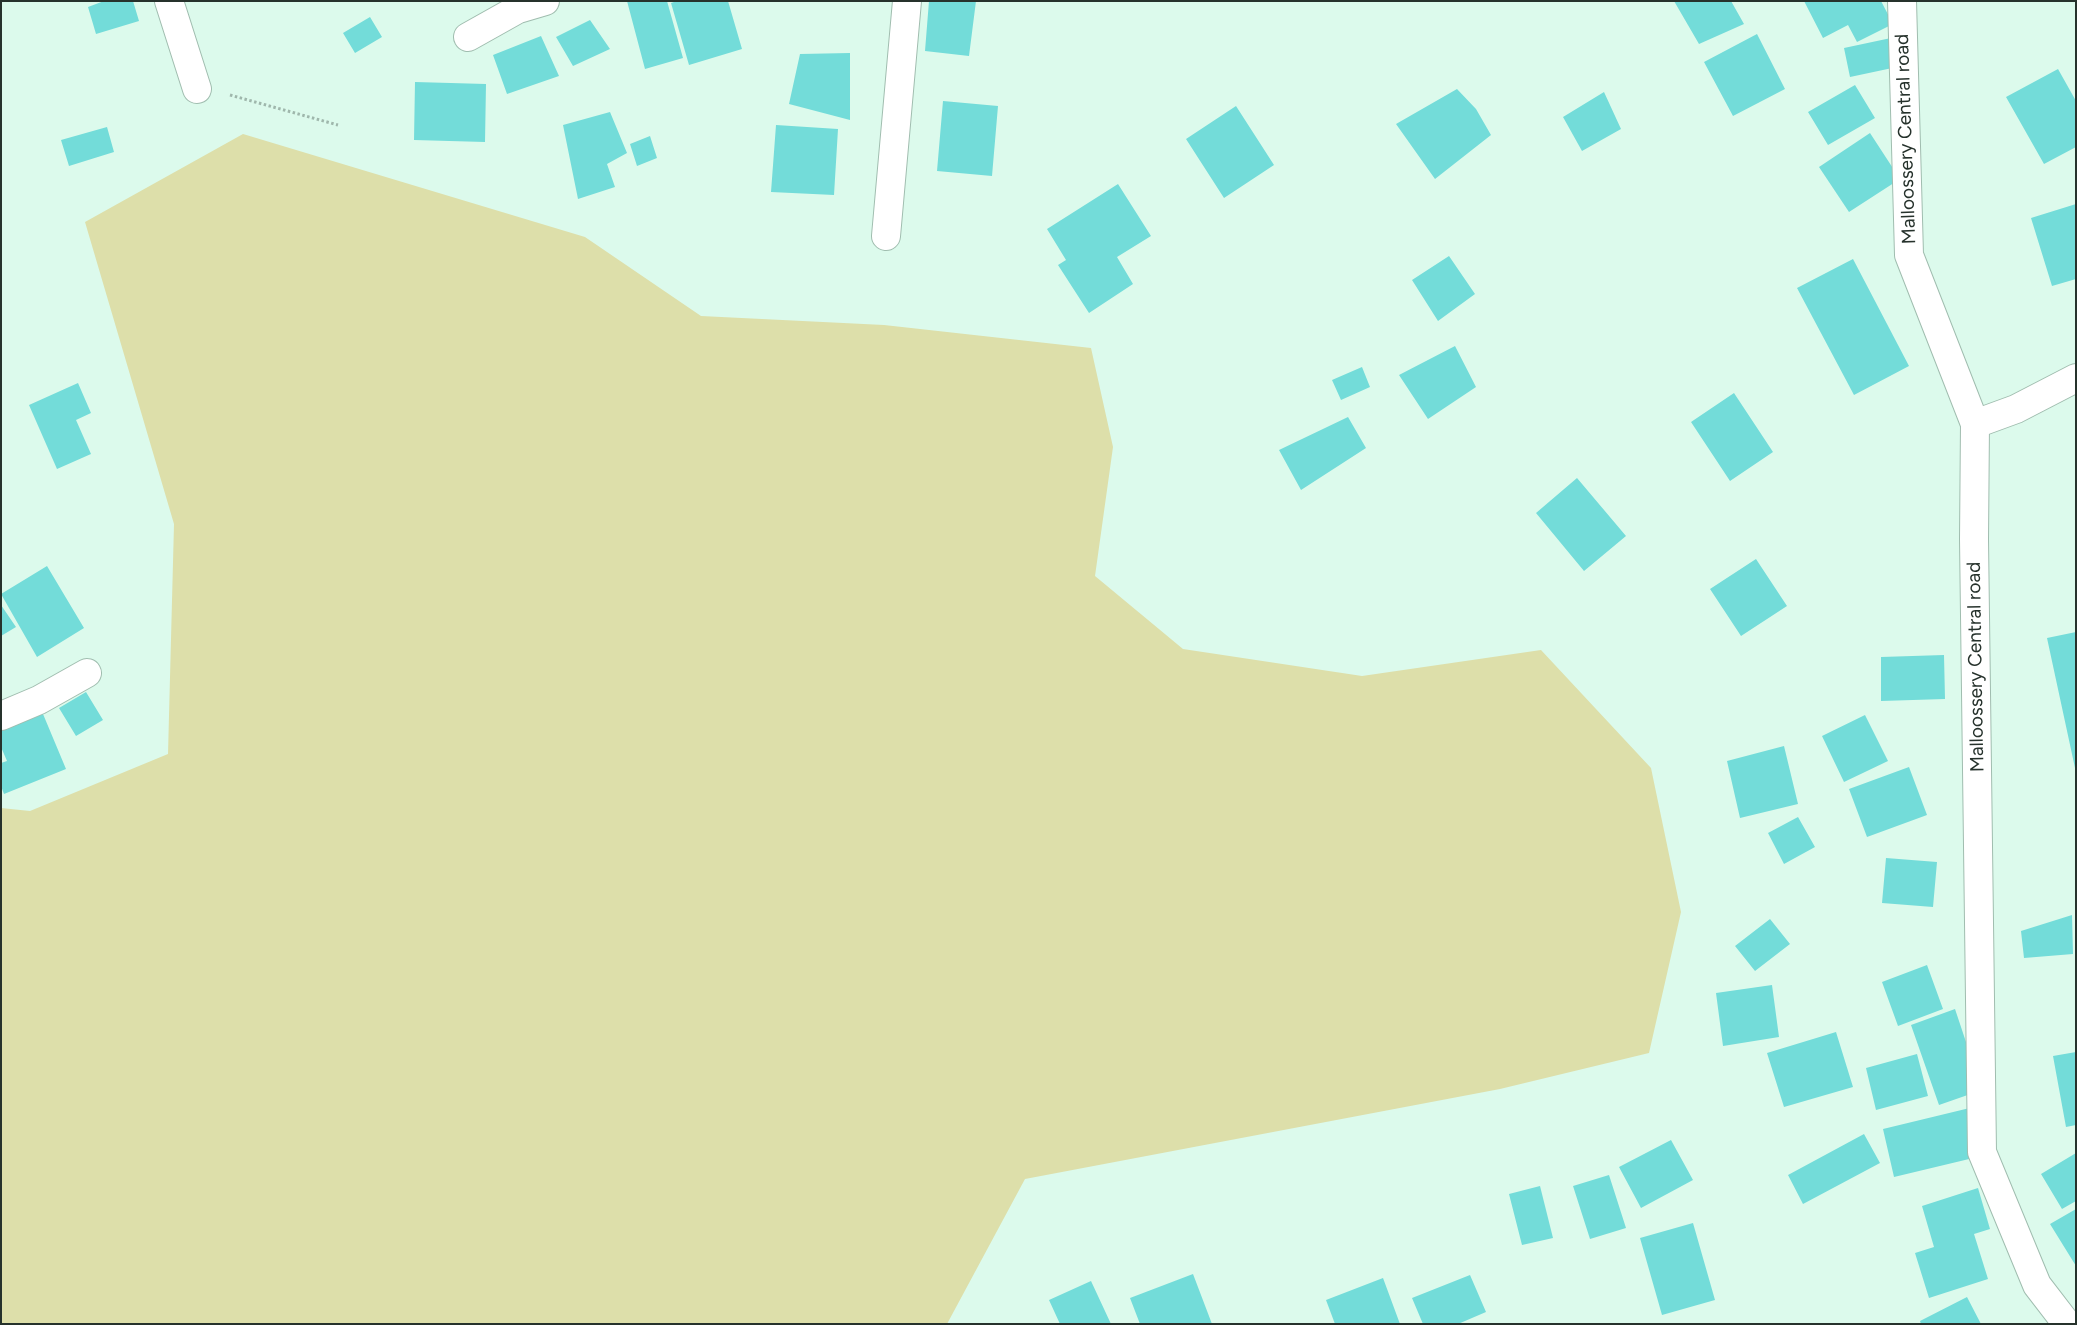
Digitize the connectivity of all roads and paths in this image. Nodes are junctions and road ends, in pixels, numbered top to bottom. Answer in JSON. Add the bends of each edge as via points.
{"nodes":[{"id":1,"x":170,"y":1,"type":"edge"},
{"id":2,"x":545,"y":1,"type":"edge"},
{"id":3,"x":907,"y":1,"type":"edge"},
{"id":4,"x":1902,"y":1,"type":"edge"},
{"id":5,"x":468,"y":37,"type":"dead end"},
{"id":6,"x":197,"y":89,"type":"joint"},
{"id":7,"x":338,"y":124,"type":"dead end"},
{"id":8,"x":886,"y":236,"type":"dead end"},
{"id":9,"x":2076,"y":378,"type":"edge"},
{"id":10,"x":1975,"y":424,"type":"junction"},
{"id":11,"x":88,"y":673,"type":"dead end"},
{"id":12,"x":1,"y":716,"type":"edge"},
{"id":13,"x":2067,"y":1324,"type":"edge"}],
"edges":[{"from":1,"to":6,"type":"street"},
{"from":2,"to":5,"type":"street","via":[[518,9]]},
{"from":3,"to":8,"type":"street"},
{"from":4,"to":10,"type":"street","name":"Malloossery Central road","via":[[1909,255]]},
{"from":6,"to":7,"type":"path","via":[[248,98]]},
{"from":9,"to":10,"type":"street"},
{"from":10,"to":13,"type":"street","name":"Malloossery Central road","via":[[1982,1152],[2036,1285]]},
{"from":11,"to":12,"type":"street"}]}
